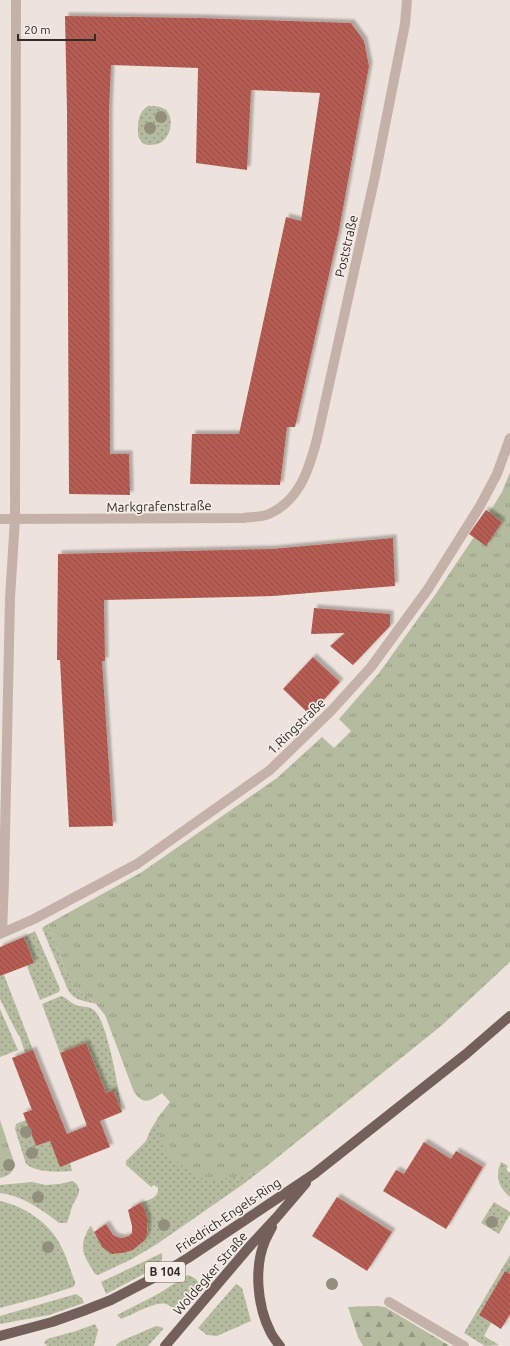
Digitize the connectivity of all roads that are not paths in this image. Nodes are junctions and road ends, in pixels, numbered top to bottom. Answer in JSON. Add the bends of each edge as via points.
{"nodes":[{"id":1,"x":16,"y":0,"type":"edge"},
{"id":2,"x":407,"y":0,"type":"edge"},
{"id":3,"x":510,"y":438,"type":"edge"},
{"id":4,"x":295,"y":493,"type":"joint"},
{"id":5,"x":15,"y":519,"type":"junction"},
{"id":6,"x":0,"y":520,"type":"edge"},
{"id":7,"x":1,"y":933,"type":"edge"},
{"id":8,"x":510,"y":1016,"type":"edge"},
{"id":9,"x":314,"y":1174,"type":"junction"},
{"id":10,"x":276,"y":1218,"type":"junction"},
{"id":11,"x":389,"y":1302,"type":"dead end"},
{"id":12,"x":0,"y":1336,"type":"edge"},
{"id":13,"x":165,"y":1346,"type":"edge"},
{"id":14,"x":280,"y":1346,"type":"edge"},
{"id":15,"x":464,"y":1346,"type":"edge"}],
"edges":[{"from":1,"to":5,"type":"street"},
{"from":2,"to":4,"type":"street","name":"Poststraße","via":[[405,24],[377,168],[317,438],[304,480]]},
{"from":3,"to":7,"type":"street","name":"1.Ringstraße","via":[[497,474],[480,506],[428,589],[371,667],[331,711],[270,770],[137,864],[34,919]]},
{"from":4,"to":5,"type":"street","name":"Markgrafenstraße","via":[[283,506],[267,514],[244,518]]},
{"from":5,"to":6,"type":"street","name":"Markgrafenstraße"},
{"from":5,"to":7,"type":"street","via":[[10,598],[5,873]]},
{"from":8,"to":9,"type":"main road","name":"Friedrich-Engels-Ring","number":"B 104"},
{"from":9,"to":10,"type":"main road","name":"Friedrich-Engels-Ring","number":"B 104"},
{"from":9,"to":12,"type":"main road","name":"Friedrich-Engels-Ring","number":"B 104","via":[[163,1273],[83,1311]]},
{"from":10,"to":13,"type":"main road","name":"Woldegker Straße","number":"B 104"},
{"from":10,"to":14,"type":"main road","via":[[264,1242],[259,1279],[263,1313],[270,1332]]},
{"from":11,"to":15,"type":"street"}]}
